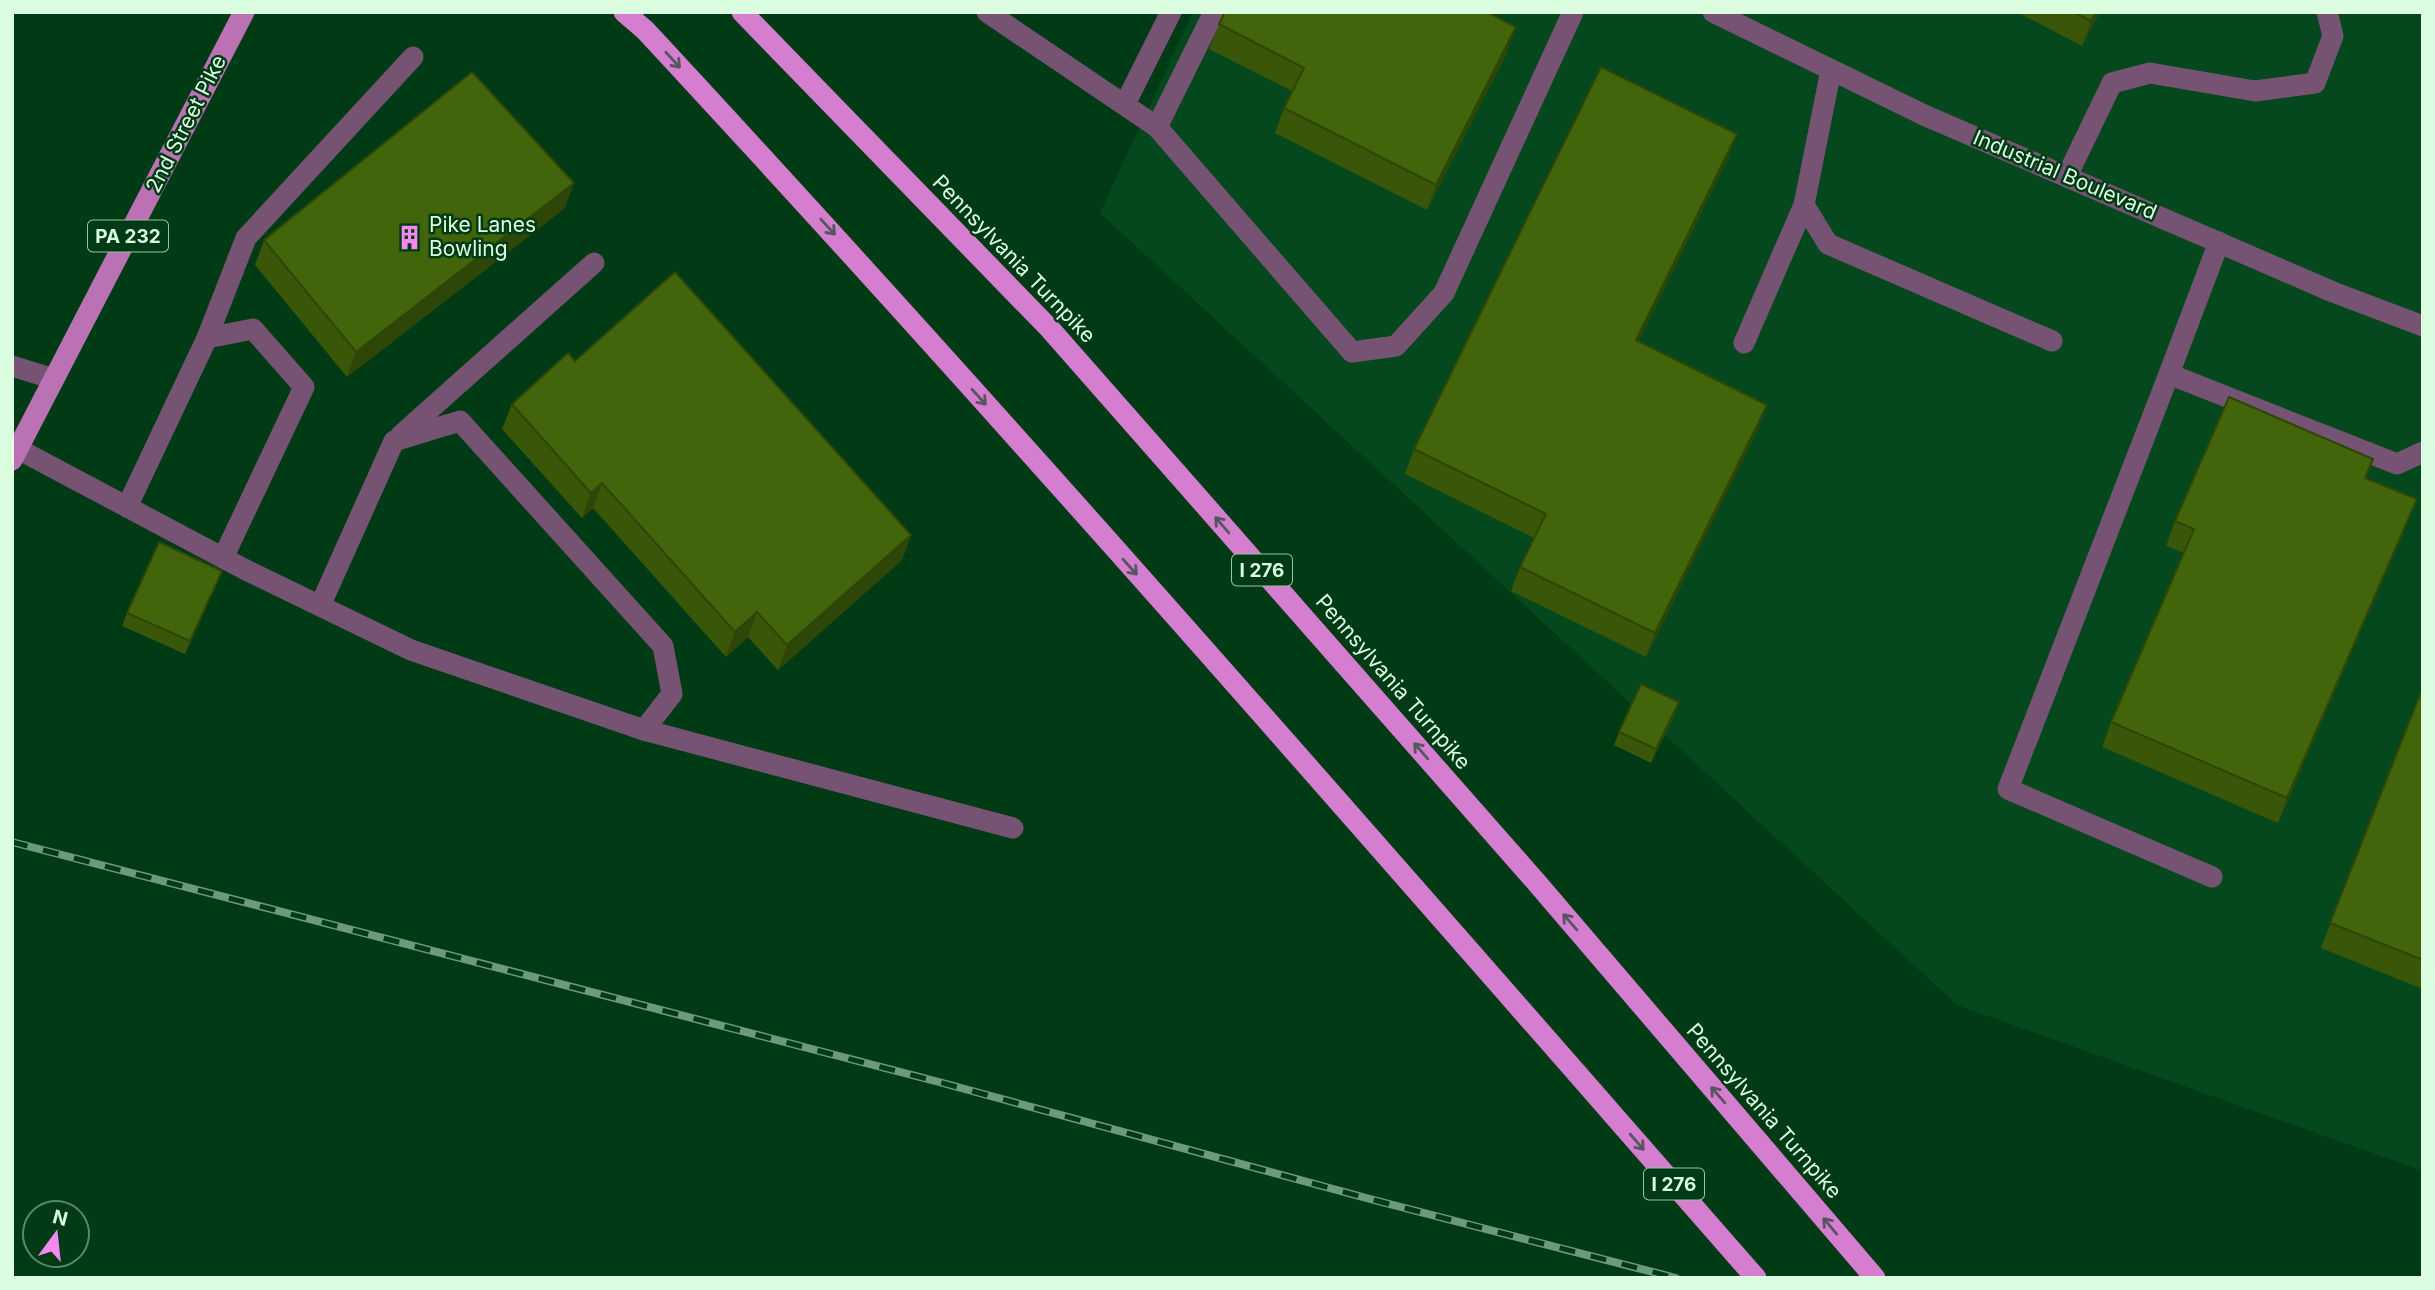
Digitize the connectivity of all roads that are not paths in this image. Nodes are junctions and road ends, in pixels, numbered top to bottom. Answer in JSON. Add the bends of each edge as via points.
{"nodes":[{"id":1,"x":244,"y":12,"type":"edge"},
{"id":2,"x":624,"y":12,"type":"edge"},
{"id":3,"x":742,"y":12,"type":"edge"},
{"id":4,"x":987,"y":12,"type":"edge"},
{"id":5,"x":1171,"y":12,"type":"edge"},
{"id":6,"x":1214,"y":12,"type":"edge"},
{"id":7,"x":1713,"y":12,"type":"edge"},
{"id":8,"x":2327,"y":12,"type":"edge"},
{"id":9,"x":1572,"y":13,"type":"edge"},
{"id":10,"x":413,"y":57,"type":"dead end"},
{"id":11,"x":1831,"y":70,"type":"junction"},
{"id":12,"x":1125,"y":104,"type":"junction"},
{"id":13,"x":1157,"y":127,"type":"junction"},
{"id":14,"x":2067,"y":176,"type":"junction"},
{"id":15,"x":1804,"y":205,"type":"junction"},
{"id":16,"x":2219,"y":242,"type":"junction"},
{"id":17,"x":594,"y":263,"type":"dead end"},
{"id":18,"x":2423,"y":326,"type":"edge"},
{"id":19,"x":207,"y":338,"type":"junction"},
{"id":20,"x":2052,"y":341,"type":"dead end"},
{"id":21,"x":1744,"y":343,"type":"dead end"},
{"id":22,"x":12,"y":366,"type":"edge"},
{"id":23,"x":2169,"y":374,"type":"junction"},
{"id":24,"x":54,"y":379,"type":"junction"},
{"id":25,"x":394,"y":441,"type":"junction"},
{"id":26,"x":2423,"y":452,"type":"edge"},
{"id":27,"x":15,"y":454,"type":"edge"},
{"id":28,"x":127,"y":507,"type":"junction"},
{"id":29,"x":223,"y":558,"type":"junction"},
{"id":30,"x":320,"y":606,"type":"junction"},
{"id":31,"x":644,"y":730,"type":"junction"},
{"id":32,"x":1013,"y":828,"type":"dead end"},
{"id":33,"x":2212,"y":877,"type":"dead end"},
{"id":34,"x":1756,"y":1278,"type":"edge"},
{"id":35,"x":1875,"y":1278,"type":"edge"}],
"edges":[{"from":1,"to":24,"type":"main road","name":"2nd Street Pike","number":"PA 232"},
{"from":2,"to":34,"type":"highway","number":"I 276","one_way":true,"via":[[859,261]]},
{"from":35,"to":3,"type":"highway","name":"Pennsylvania Turnpike","number":"I 276","one_way":true,"via":[[1527,872],[1050,329]]},
{"from":4,"to":12,"type":"street"},
{"from":5,"to":12,"type":"street"},
{"from":6,"to":13,"type":"street"},
{"from":7,"to":11,"type":"street","name":"Industrial Boulevard"},
{"from":8,"to":14,"type":"street","via":[[2333,36],[2315,83],[2255,91],[2150,73],[2112,83]]},
{"from":9,"to":13,"type":"street","via":[[1444,293],[1396,346],[1352,352]]},
{"from":10,"to":19,"type":"street","via":[[246,238]]},
{"from":11,"to":14,"type":"street","name":"Industrial Boulevard"},
{"from":11,"to":15,"type":"street"},
{"from":12,"to":13,"type":"street"},
{"from":14,"to":16,"type":"street","name":"Industrial Boulevard"},
{"from":15,"to":20,"type":"street","via":[[1828,244]]},
{"from":15,"to":21,"type":"street"},
{"from":16,"to":18,"type":"street","name":"Industrial Boulevard"},
{"from":16,"to":23,"type":"street"},
{"from":17,"to":25,"type":"street"},
{"from":19,"to":28,"type":"street"},
{"from":19,"to":29,"type":"street","via":[[253,329],[304,387]]},
{"from":22,"to":24,"type":"street"},
{"from":23,"to":26,"type":"street","via":[[2397,464]]},
{"from":23,"to":33,"type":"street","via":[[2008,789]]},
{"from":24,"to":27,"type":"main road","name":"2nd Street Pike","number":"PA 232"},
{"from":25,"to":30,"type":"street"},
{"from":25,"to":31,"type":"street","via":[[460,421],[663,646],[672,694]]},
{"from":27,"to":28,"type":"street"},
{"from":28,"to":29,"type":"street"},
{"from":29,"to":30,"type":"street"},
{"from":30,"to":31,"type":"street","via":[[411,650]]},
{"from":31,"to":32,"type":"street"}]}
